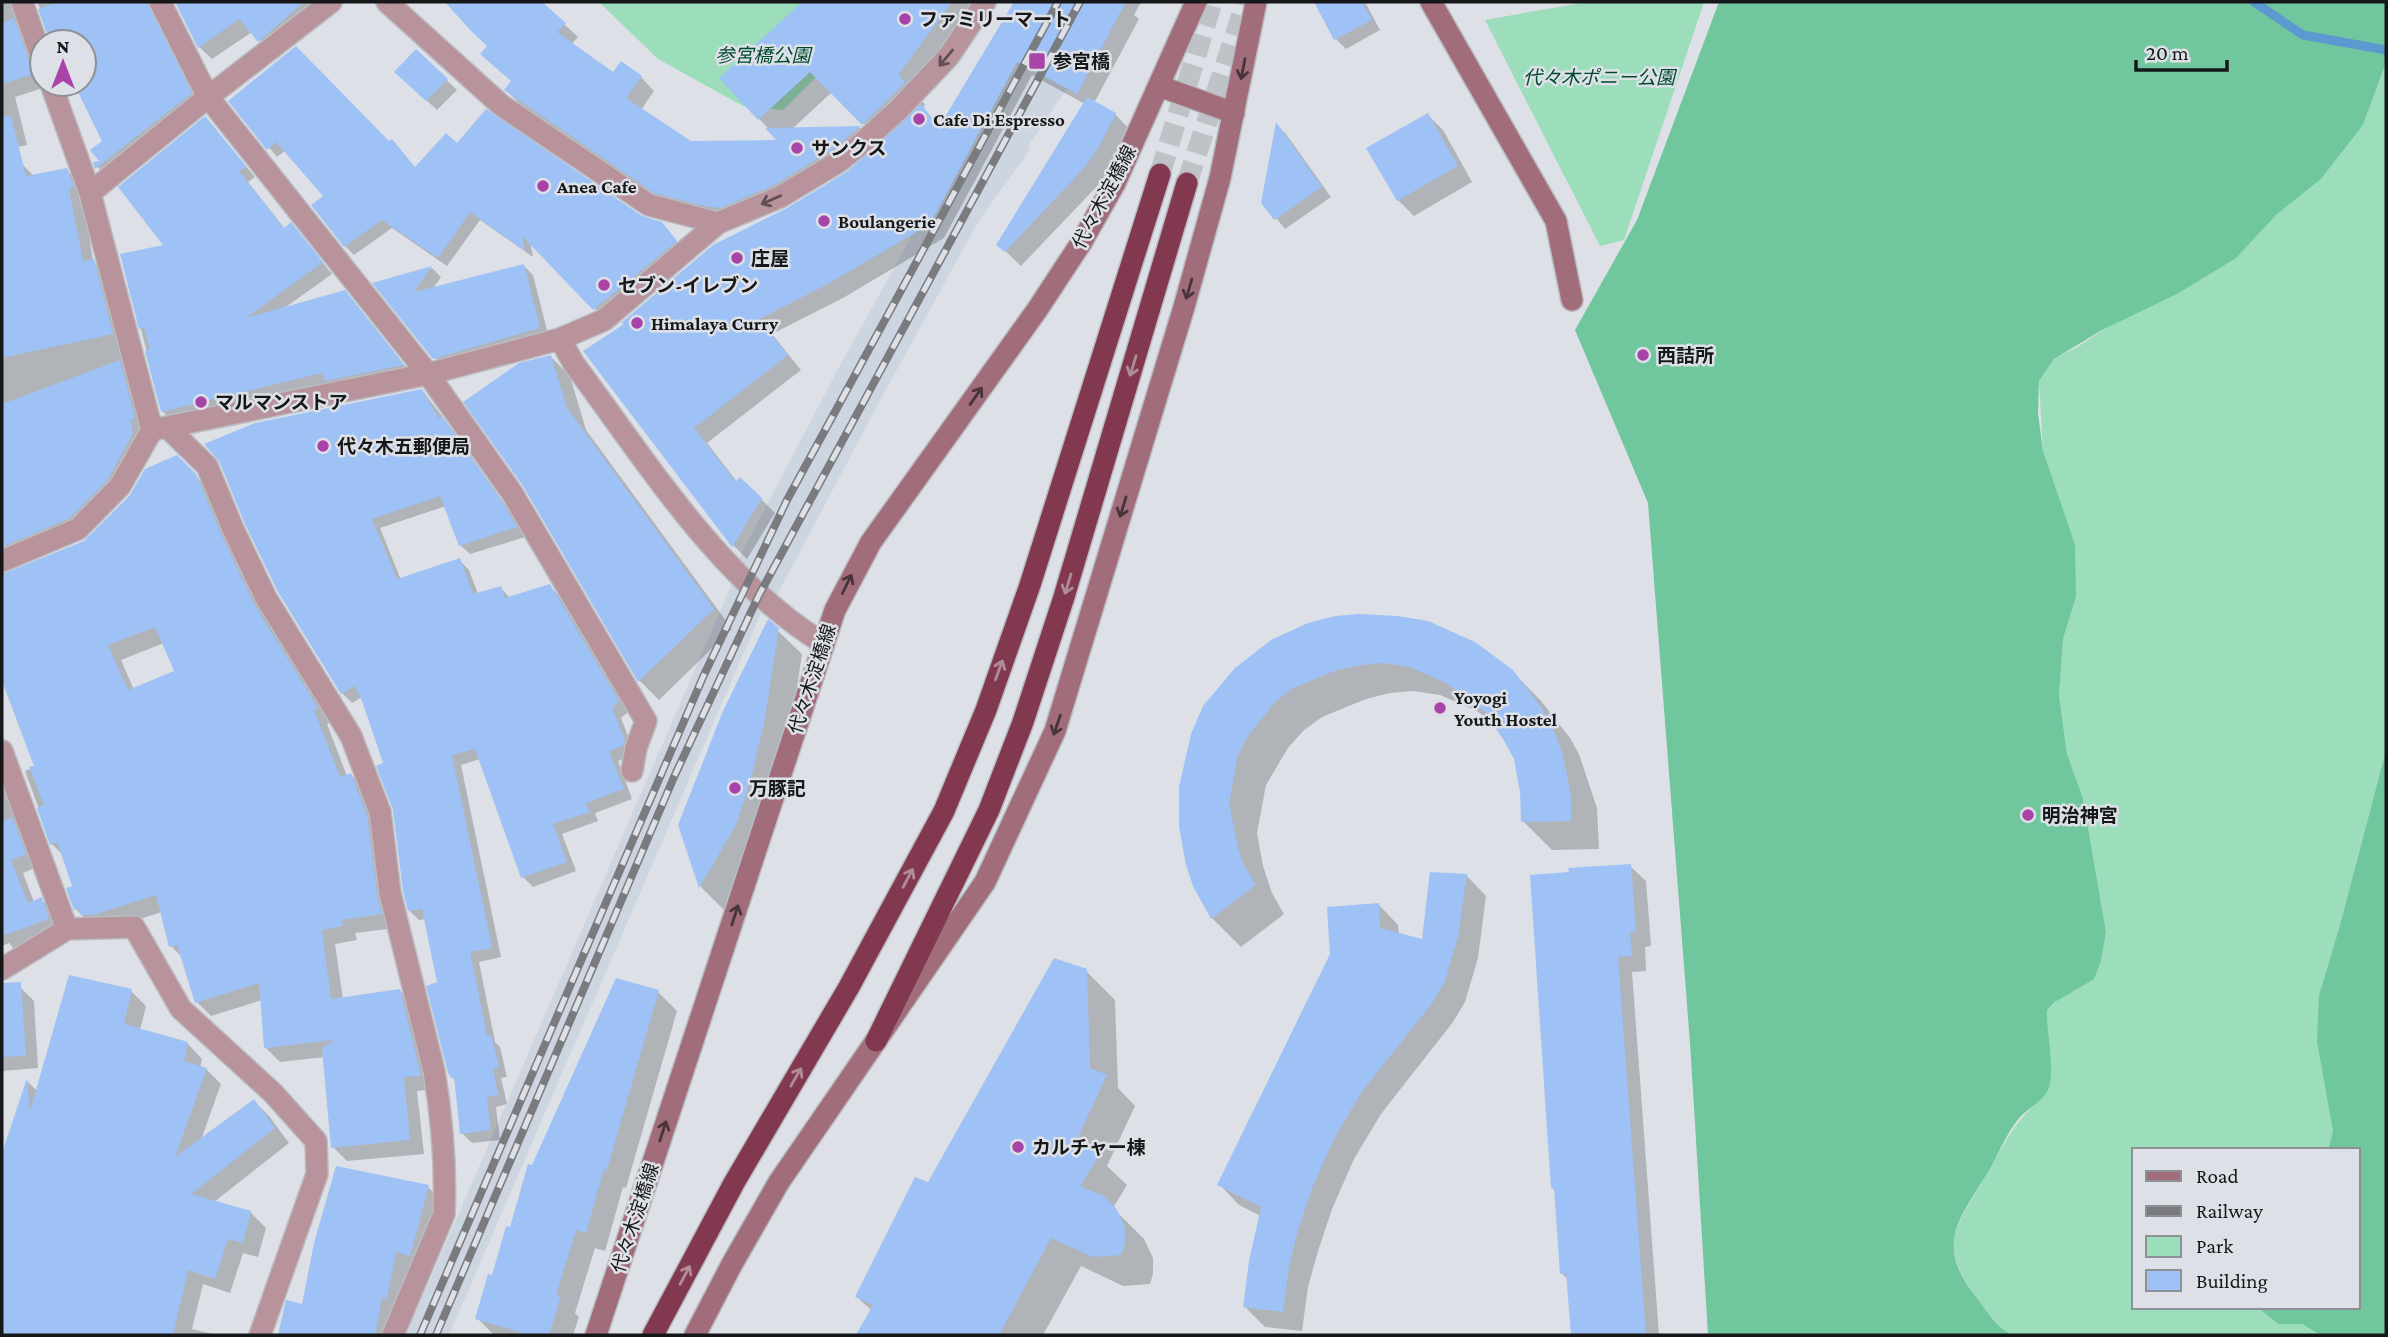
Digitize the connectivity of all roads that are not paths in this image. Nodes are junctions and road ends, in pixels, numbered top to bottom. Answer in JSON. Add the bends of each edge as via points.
{"nodes":[{"id":1,"x":22,"y":2,"type":"edge"},
{"id":2,"x":160,"y":2,"type":"edge"},
{"id":3,"x":331,"y":2,"type":"edge"},
{"id":4,"x":387,"y":2,"type":"edge"},
{"id":5,"x":985,"y":2,"type":"edge"},
{"id":6,"x":1196,"y":2,"type":"edge"},
{"id":7,"x":1256,"y":2,"type":"edge"},
{"id":8,"x":1431,"y":2,"type":"edge"},
{"id":9,"x":31,"y":28,"type":"edge"},
{"id":10,"x":1159,"y":86,"type":"junction"},
{"id":11,"x":208,"y":97,"type":"junction"},
{"id":12,"x":56,"y":98,"type":"edge"},
{"id":13,"x":1234,"y":113,"type":"junction"},
{"id":14,"x":1160,"y":173,"type":"tunnel mouth"},
{"id":15,"x":1187,"y":183,"type":"tunnel mouth"},
{"id":16,"x":90,"y":193,"type":"junction"},
{"id":17,"x":718,"y":223,"type":"junction"},
{"id":18,"x":1572,"y":300,"type":"dead end"},
{"id":19,"x":560,"y":339,"type":"junction"},
{"id":20,"x":428,"y":374,"type":"junction"},
{"id":21,"x":160,"y":429,"type":"junction"},
{"id":22,"x":2,"y":561,"type":"edge"},
{"id":23,"x":823,"y":643,"type":"junction"},
{"id":24,"x":2,"y":751,"type":"edge"},
{"id":25,"x":632,"y":771,"type":"dead end"},
{"id":26,"x":67,"y":929,"type":"junction"},
{"id":27,"x":2,"y":969,"type":"edge"},
{"id":28,"x":876,"y":1041,"type":"junction"},
{"id":29,"x":260,"y":1335,"type":"edge"},
{"id":30,"x":393,"y":1335,"type":"edge"},
{"id":31,"x":596,"y":1335,"type":"edge"},
{"id":32,"x":653,"y":1335,"type":"edge"},
{"id":33,"x":695,"y":1335,"type":"edge"}],
"edges":[{"from":1,"to":9,"type":"street"},
{"from":2,"to":11,"type":"street"},
{"from":3,"to":11,"type":"street"},
{"from":4,"to":17,"type":"street","via":[[501,105],[649,205]]},
{"from":5,"to":17,"type":"street","one_way":true,"via":[[949,56],[863,142],[780,197]]},
{"from":6,"to":10,"type":"street","name":"代々木淀橋線"},
{"from":7,"to":13,"type":"street","one_way":true},
{"from":8,"to":18,"type":"street","via":[[1556,222]]},
{"from":10,"to":13,"type":"street"},
{"from":23,"to":10,"type":"street","name":"代々木淀橋線","one_way":true,"via":[[871,542],[1081,243],[1115,183]]},
{"from":11,"to":16,"type":"street"},
{"from":11,"to":20,"type":"street"},
{"from":12,"to":16,"type":"street"},
{"from":13,"to":28,"type":"street","one_way":true,"via":[[1184,307],[1055,731],[985,882]]},
{"from":32,"to":14,"type":"highway","one_way":true,"via":[[943,811],[986,710],[1030,586]]},
{"from":15,"to":28,"type":"highway","one_way":true,"via":[[1023,722],[989,810]]},
{"from":16,"to":21,"type":"street"},
{"from":17,"to":19,"type":"street","via":[[604,320]]},
{"from":19,"to":20,"type":"street"},
{"from":19,"to":23,"type":"street","via":[[574,364],[717,552],[771,607]]},
{"from":20,"to":21,"type":"street"},
{"from":20,"to":25,"type":"street","via":[[512,493],[646,721]]},
{"from":21,"to":22,"type":"street","via":[[120,485],[78,529]]},
{"from":21,"to":30,"type":"street","via":[[206,466],[266,598],[351,736],[380,812],[390,893],[439,1100],[445,1193],[444,1214]]},
{"from":31,"to":23,"type":"street","name":"代々木淀橋線","one_way":true},
{"from":24,"to":26,"type":"street"},
{"from":26,"to":27,"type":"street"},
{"from":26,"to":29,"type":"street","via":[[134,927],[181,1009],[273,1093],[316,1141],[317,1174]]},
{"from":28,"to":33,"type":"street","via":[[779,1182]]}]}
